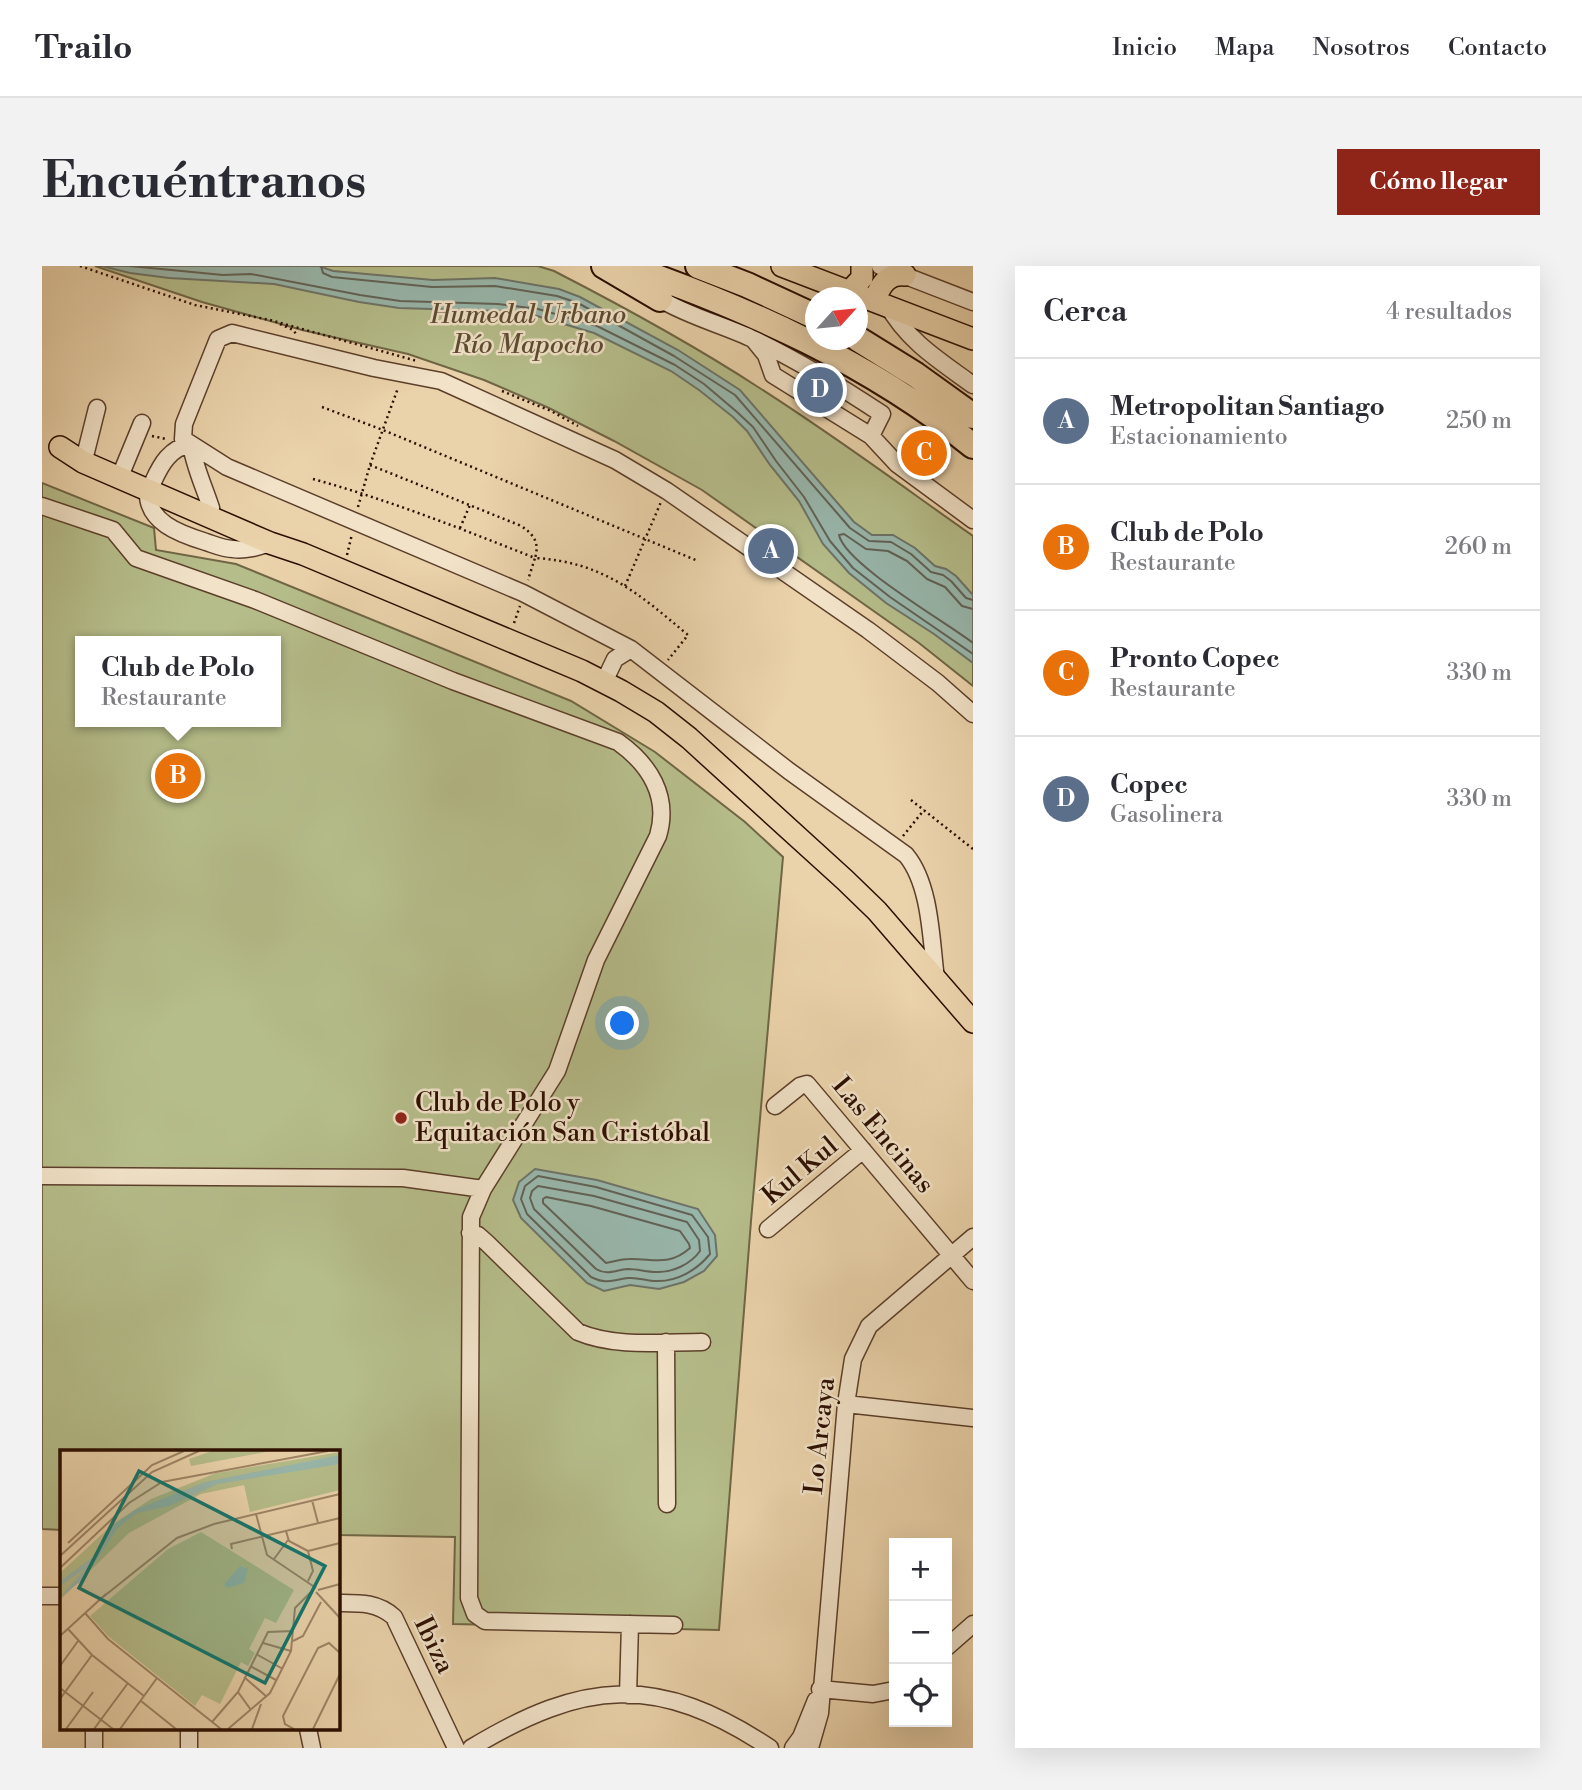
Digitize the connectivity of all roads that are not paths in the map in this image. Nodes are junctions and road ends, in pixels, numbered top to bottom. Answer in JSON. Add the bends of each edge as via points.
{"nodes":[{"id":1,"x":604,"y":266,"type":"edge"},
{"id":2,"x":626,"y":266,"type":"edge"},
{"id":3,"x":698,"y":266,"type":"edge"},
{"id":4,"x":782,"y":266,"type":"edge"},
{"id":5,"x":862,"y":266,"type":"edge"},
{"id":6,"x":880,"y":266,"type":"edge"},
{"id":7,"x":905,"y":275,"type":"junction"},
{"id":8,"x":839,"y":287,"type":"edge"},
{"id":9,"x":854,"y":287,"type":"edge"},
{"id":10,"x":868,"y":297,"type":"edge"},
{"id":11,"x":660,"y":299,"type":"joint"},
{"id":12,"x":881,"y":302,"type":"junction"},
{"id":13,"x":973,"y":302,"type":"edge"},
{"id":14,"x":805,"y":312,"type":"edge"},
{"id":15,"x":753,"y":339,"type":"junction"},
{"id":16,"x":973,"y":339,"type":"edge"},
{"id":17,"x":868,"y":345,"type":"edge"},
{"id":18,"x":973,"y":385,"type":"edge"},
{"id":19,"x":97,"y":408,"type":"dead end"},
{"id":20,"x":973,"y":416,"type":"edge"},
{"id":21,"x":140,"y":427,"type":"road end"},
{"id":22,"x":871,"y":436,"type":"junction"},
{"id":23,"x":187,"y":442,"type":"junction"},
{"id":24,"x":51,"y":443,"type":"edge"},
{"id":25,"x":973,"y":446,"type":"edge"},
{"id":26,"x":86,"y":452,"type":"junction"},
{"id":27,"x":123,"y":469,"type":"junction"},
{"id":28,"x":150,"y":485,"type":"junction"},
{"id":29,"x":42,"y":506,"type":"edge"},
{"id":30,"x":211,"y":508,"type":"junction"},
{"id":31,"x":973,"y":520,"type":"edge"},
{"id":32,"x":303,"y":554,"type":"junction"},
{"id":33,"x":631,"y":649,"type":"junction"},
{"id":34,"x":604,"y":682,"type":"junction"},
{"id":35,"x":973,"y":714,"type":"edge"},
{"id":36,"x":936,"y":979,"type":"junction"},
{"id":37,"x":973,"y":1022,"type":"edge"},
{"id":38,"x":775,"y":1106,"type":"dead end"},
{"id":39,"x":863,"y":1150,"type":"junction"},
{"id":40,"x":42,"y":1176,"type":"edge"},
{"id":41,"x":483,"y":1189,"type":"junction"},
{"id":42,"x":768,"y":1229,"type":"dead end"},
{"id":43,"x":470,"y":1233,"type":"junction"},
{"id":44,"x":973,"y":1237,"type":"edge"},
{"id":45,"x":952,"y":1255,"type":"junction"},
{"id":46,"x":973,"y":1281,"type":"edge"},
{"id":47,"x":666,"y":1342,"type":"junction"},
{"id":48,"x":702,"y":1342,"type":"dead end"},
{"id":49,"x":846,"y":1404,"type":"junction"},
{"id":50,"x":973,"y":1418,"type":"edge"},
{"id":51,"x":667,"y":1504,"type":"dead end"},
{"id":52,"x":42,"y":1596,"type":"edge"},
{"id":53,"x":60,"y":1596,"type":"edge"},
{"id":54,"x":340,"y":1603,"type":"edge"},
{"id":55,"x":973,"y":1624,"type":"edge"},
{"id":56,"x":674,"y":1625,"type":"dead end"},
{"id":57,"x":630,"y":1628,"type":"junction"},
{"id":58,"x":952,"y":1643,"type":"edge"},
{"id":59,"x":820,"y":1690,"type":"junction"},
{"id":60,"x":889,"y":1691,"type":"edge"},
{"id":61,"x":628,"y":1695,"type":"junction"},
{"id":62,"x":94,"y":1730,"type":"edge"},
{"id":63,"x":189,"y":1730,"type":"edge"},
{"id":64,"x":308,"y":1730,"type":"edge"},
{"id":65,"x":743,"y":1731,"type":"junction"},
{"id":66,"x":94,"y":1748,"type":"edge"},
{"id":67,"x":189,"y":1748,"type":"edge"},
{"id":68,"x":312,"y":1748,"type":"edge"},
{"id":69,"x":456,"y":1748,"type":"edge"},
{"id":70,"x":471,"y":1748,"type":"edge"},
{"id":71,"x":758,"y":1748,"type":"edge"},
{"id":72,"x":770,"y":1748,"type":"edge"},
{"id":73,"x":793,"y":1748,"type":"edge"},
{"id":74,"x":810,"y":1748,"type":"edge"}],
"edges":[{"from":1,"to":11,"type":"highway"},
{"from":2,"to":25,"type":"highway","via":[[720,300],[821,347],[904,394]]},
{"from":3,"to":14,"type":"highway"},
{"from":4,"to":8,"type":"main road"},
{"from":5,"to":9,"type":"main road","via":[[862,278]]},
{"from":6,"to":7,"type":"street"},
{"from":7,"to":12,"type":"main road","via":[[890,277],[879,289]]},
{"from":7,"to":13,"type":"street"},
{"from":10,"to":12,"type":"main road"},
{"from":11,"to":15,"type":"street"},
{"from":12,"to":16,"type":"main road"},
{"from":12,"to":18,"type":"street","via":[[918,346]]},
{"from":15,"to":22,"type":"street","via":[[778,379]]},
{"from":15,"to":22,"type":"street","via":[[882,414]]},
{"from":17,"to":20,"type":"highway"},
{"from":19,"to":26,"type":"street"},
{"from":21,"to":27,"type":"street"},
{"from":22,"to":31,"type":"street","via":[[897,464]]},
{"from":23,"to":28,"type":"street","via":[[167,457]]},
{"from":23,"to":30,"type":"street"},
{"from":23,"to":33,"type":"street","via":[[226,467],[523,593]]},
{"from":23,"to":35,"type":"street","via":[[184,424],[218,339],[232,333],[441,381],[615,460],[667,491],[868,629]]},
{"from":24,"to":26,"type":"main road"},
{"from":24,"to":28,"type":"main road","via":[[83,462]]},
{"from":26,"to":27,"type":"main road"},
{"from":27,"to":28,"type":"main road"},
{"from":28,"to":30,"type":"main road"},
{"from":28,"to":32,"type":"main road","via":[[270,543]]},
{"from":29,"to":41,"type":"street","via":[[113,530],[136,558],[618,741],[652,774],[661,810],[658,835],[596,960],[557,1072]]},
{"from":30,"to":32,"type":"main road","via":[[288,542]]},
{"from":32,"to":34,"type":"main road"},
{"from":33,"to":34,"type":"street","via":[[615,659]]},
{"from":33,"to":36,"type":"street","via":[[906,855],[922,883]]},
{"from":34,"to":36,"type":"main road","via":[[656,712],[699,747],[877,911]]},
{"from":36,"to":37,"type":"main road"},
{"from":38,"to":39,"type":"street","name":"Las Encinas","via":[[807,1084]]},
{"from":39,"to":42,"type":"street","name":"Kul Kul"},
{"from":39,"to":45,"type":"street","name":"Las Encinas"},
{"from":40,"to":41,"type":"street","via":[[403,1178]]},
{"from":41,"to":43,"type":"street","via":[[471,1217]]},
{"from":43,"to":47,"type":"street","via":[[487,1243],[579,1332],[596,1339]]},
{"from":43,"to":57,"type":"street","via":[[469,1598],[475,1614],[485,1621]]},
{"from":44,"to":45,"type":"street","name":"Lo Arcaya"},
{"from":45,"to":46,"type":"street","name":"Las Encinas"},
{"from":45,"to":49,"type":"street","name":"Lo Arcaya","via":[[869,1326],[853,1359]]},
{"from":47,"to":48,"type":"street"},
{"from":47,"to":51,"type":"street"},
{"from":49,"to":50,"type":"street"},
{"from":49,"to":59,"type":"street","name":"Lo Arcaya"},
{"from":52,"to":53,"type":"street"},
{"from":54,"to":69,"type":"street","name":"Ibiza","via":[[368,1604],[394,1617]]},
{"from":55,"to":58,"type":"street"},
{"from":56,"to":57,"type":"street"},
{"from":57,"to":61,"type":"street"},
{"from":59,"to":60,"type":"street"},
{"from":59,"to":73,"type":"street","name":"Lo Arcaya"},
{"from":59,"to":74,"type":"street","name":"Lo Arcaya","via":[[820,1713]]},
{"from":61,"to":65,"type":"street","via":[[688,1705]]},
{"from":61,"to":70,"type":"street","via":[[556,1705]]},
{"from":62,"to":66,"type":"street"},
{"from":63,"to":67,"type":"street"},
{"from":64,"to":68,"type":"street"},
{"from":65,"to":71,"type":"street"},
{"from":65,"to":72,"type":"street"}]}
